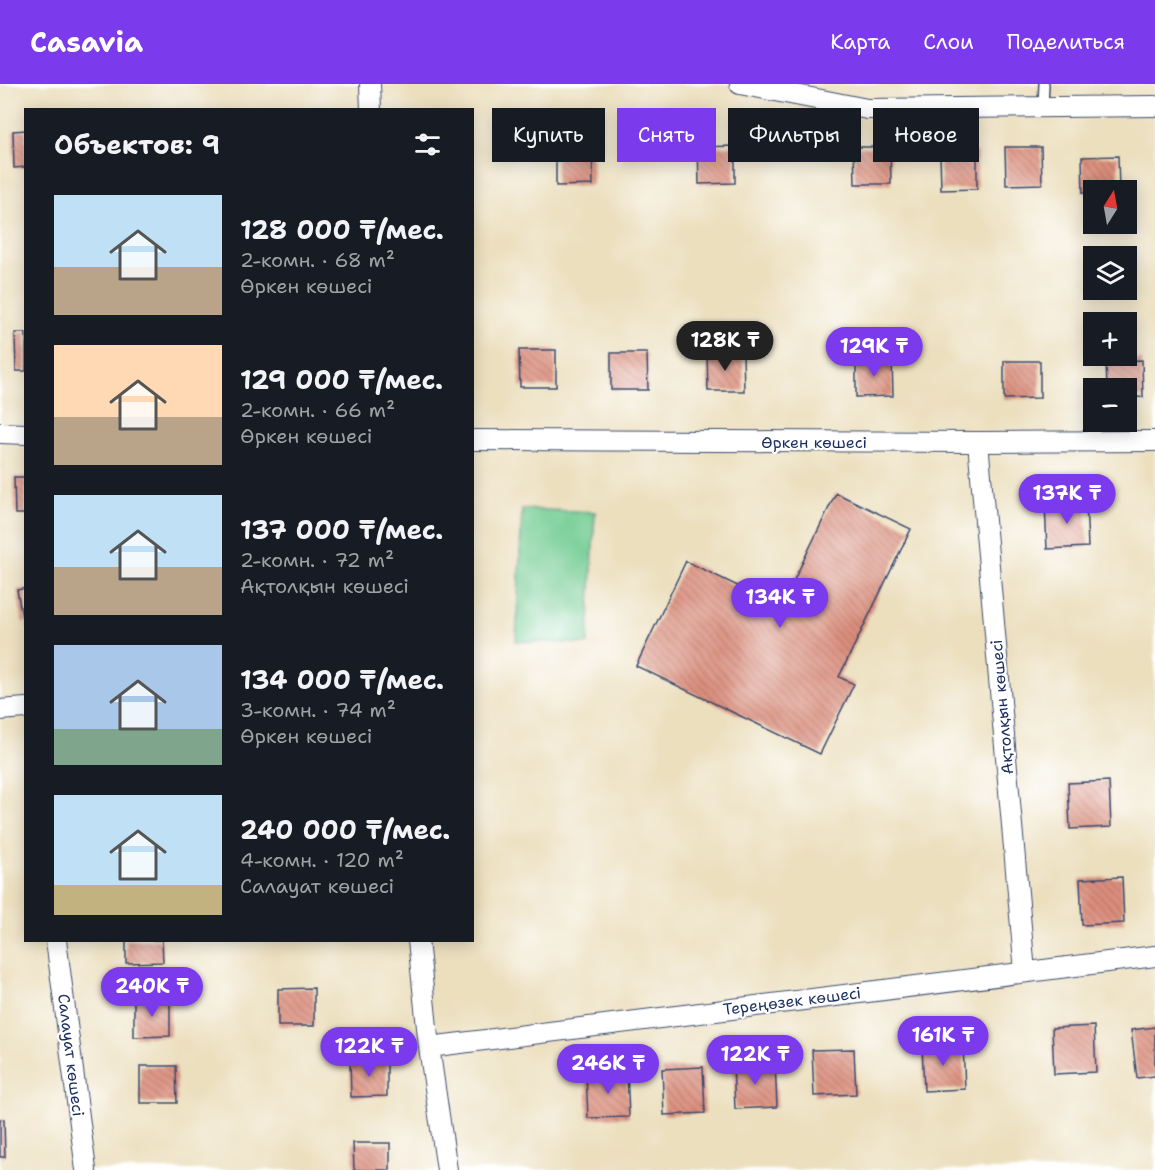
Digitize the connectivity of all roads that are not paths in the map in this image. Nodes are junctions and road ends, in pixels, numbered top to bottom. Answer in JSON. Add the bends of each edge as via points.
{"nodes":[{"id":1,"x":370,"y":84,"type":"edge"},
{"id":2,"x":740,"y":84,"type":"edge"},
{"id":3,"x":1044,"y":84,"type":"edge"},
{"id":4,"x":1155,"y":106,"type":"edge"},
{"id":5,"x":1043,"y":107,"type":"junction"},
{"id":6,"x":371,"y":108,"type":"edge"},
{"id":7,"x":0,"y":433,"type":"edge"},
{"id":8,"x":24,"y":434,"type":"edge"},
{"id":9,"x":474,"y":440,"type":"edge"},
{"id":10,"x":1155,"y":441,"type":"edge"},
{"id":11,"x":978,"y":442,"type":"junction"},
{"id":12,"x":24,"y":708,"type":"edge"},
{"id":13,"x":0,"y":710,"type":"edge"},
{"id":14,"x":56,"y":942,"type":"edge"},
{"id":15,"x":418,"y":942,"type":"edge"},
{"id":16,"x":1155,"y":956,"type":"edge"},
{"id":17,"x":1025,"y":972,"type":"junction"},
{"id":18,"x":429,"y":1047,"type":"junction"},
{"id":19,"x":86,"y":1170,"type":"edge"},
{"id":20,"x":447,"y":1170,"type":"edge"}],
"edges":[{"from":1,"to":6,"type":"street"},
{"from":2,"to":5,"type":"street","via":[[867,109]]},
{"from":3,"to":5,"type":"lane"},
{"from":4,"to":5,"type":"street"},
{"from":7,"to":8,"type":"street"},
{"from":9,"to":11,"type":"street","name":"Өркен көшесі"},
{"from":10,"to":11,"type":"street","name":"Өркен көшесі"},
{"from":11,"to":17,"type":"street","name":"Ақтолқын көшесі"},
{"from":12,"to":13,"type":"street"},
{"from":14,"to":19,"type":"street","name":"Салауат көшесі"},
{"from":15,"to":18,"type":"street"},
{"from":16,"to":17,"type":"street","name":"Тереңөзек көшесі"},
{"from":17,"to":18,"type":"street","name":"Тереңөзек көшесі"},
{"from":18,"to":20,"type":"street"}]}
